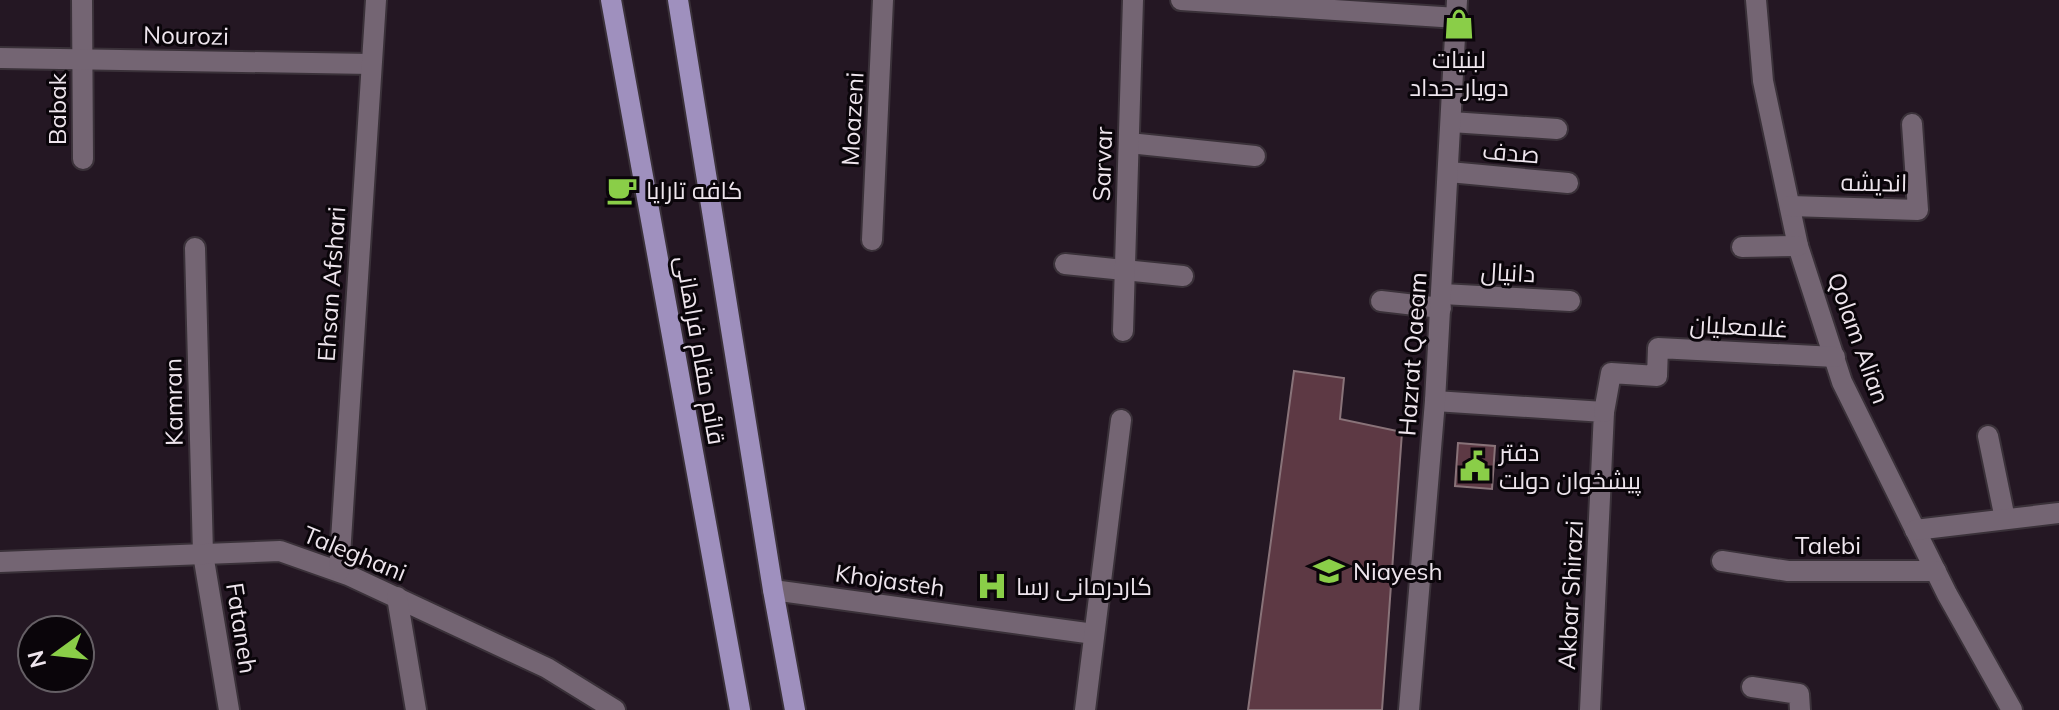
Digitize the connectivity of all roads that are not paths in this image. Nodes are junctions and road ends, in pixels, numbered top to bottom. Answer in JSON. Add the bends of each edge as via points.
{"nodes":[{"id":1,"x":82,"y":0,"type":"edge"},
{"id":2,"x":376,"y":0,"type":"edge"},
{"id":3,"x":611,"y":0,"type":"edge"},
{"id":4,"x":678,"y":0,"type":"edge"},
{"id":5,"x":883,"y":0,"type":"edge"},
{"id":6,"x":1133,"y":0,"type":"edge"},
{"id":7,"x":1181,"y":0,"type":"edge"},
{"id":8,"x":1756,"y":0,"type":"edge"},
{"id":9,"x":1457,"y":9,"type":"edge"},
{"id":10,"x":0,"y":58,"type":"edge"},
{"id":11,"x":83,"y":60,"type":"junction"},
{"id":12,"x":371,"y":64,"type":"junction"},
{"id":13,"x":1451,"y":122,"type":"junction"},
{"id":14,"x":1912,"y":124,"type":"dead end"},
{"id":15,"x":1557,"y":129,"type":"dead end"},
{"id":16,"x":1129,"y":143,"type":"junction"},
{"id":17,"x":1255,"y":156,"type":"dead end"},
{"id":18,"x":83,"y":159,"type":"dead end"},
{"id":19,"x":1449,"y":172,"type":"junction"},
{"id":20,"x":1568,"y":183,"type":"dead end"},
{"id":21,"x":1790,"y":206,"type":"junction"},
{"id":22,"x":872,"y":240,"type":"dead end"},
{"id":23,"x":1798,"y":246,"type":"junction"},
{"id":24,"x":1742,"y":247,"type":"dead end"},
{"id":25,"x":195,"y":248,"type":"dead end"},
{"id":26,"x":1065,"y":264,"type":"dead end"},
{"id":27,"x":1124,"y":270,"type":"junction"},
{"id":28,"x":1183,"y":276,"type":"dead end"},
{"id":29,"x":1381,"y":301,"type":"dead end"},
{"id":30,"x":1442,"y":301,"type":"junction"},
{"id":31,"x":1570,"y":301,"type":"dead end"},
{"id":32,"x":1123,"y":331,"type":"dead end"},
{"id":33,"x":1835,"y":357,"type":"junction"},
{"id":34,"x":1435,"y":401,"type":"junction"},
{"id":35,"x":1604,"y":412,"type":"junction"},
{"id":36,"x":1121,"y":420,"type":"dead end"},
{"id":37,"x":1988,"y":436,"type":"dead end"},
{"id":38,"x":2059,"y":513,"type":"edge"},
{"id":39,"x":2005,"y":519,"type":"junction"},
{"id":40,"x":1915,"y":530,"type":"junction"},
{"id":41,"x":203,"y":554,"type":"junction"},
{"id":42,"x":1722,"y":561,"type":"dead end"},
{"id":43,"x":0,"y":562,"type":"edge"},
{"id":44,"x":339,"y":571,"type":"junction"},
{"id":45,"x":1936,"y":571,"type":"junction"},
{"id":46,"x":773,"y":590,"type":"junction"},
{"id":47,"x":397,"y":597,"type":"junction"},
{"id":48,"x":1094,"y":634,"type":"junction"},
{"id":49,"x":1752,"y":687,"type":"dead end"},
{"id":50,"x":229,"y":710,"type":"edge"},
{"id":51,"x":416,"y":710,"type":"edge"},
{"id":52,"x":615,"y":710,"type":"edge"},
{"id":53,"x":740,"y":710,"type":"edge"},
{"id":54,"x":795,"y":710,"type":"edge"},
{"id":55,"x":1085,"y":710,"type":"edge"},
{"id":56,"x":1409,"y":710,"type":"edge"},
{"id":57,"x":1590,"y":710,"type":"edge"},
{"id":58,"x":1800,"y":710,"type":"edge"},
{"id":59,"x":2012,"y":710,"type":"edge"}],
"edges":[{"from":1,"to":11,"type":"street","name":"Babak"},
{"from":2,"to":12,"type":"street","name":"Ehsan Afshari"},
{"from":3,"to":53,"type":"main road","name":"قائم مقام فراهانی"},
{"from":4,"to":46,"type":"main road","name":"قائم مقام فراهانی"},
{"from":5,"to":22,"type":"street","name":"Moazeni"},
{"from":6,"to":16,"type":"street","name":"Sarvar"},
{"from":7,"to":9,"type":"street"},
{"from":8,"to":21,"type":"street","name":"Qolam Alian","via":[[1763,81]]},
{"from":9,"to":13,"type":"street","name":"Hazrat Qaeam"},
{"from":10,"to":11,"type":"street","name":"Nourozi"},
{"from":11,"to":12,"type":"street","name":"Nourozi"},
{"from":11,"to":18,"type":"street","name":"Babak"},
{"from":12,"to":44,"type":"street","name":"Ehsan Afshari"},
{"from":13,"to":15,"type":"street"},
{"from":13,"to":19,"type":"street","name":"Hazrat Qaeam"},
{"from":14,"to":21,"type":"street","name":"اندیشه","via":[[1918,210]]},
{"from":16,"to":17,"type":"street"},
{"from":16,"to":27,"type":"street","name":"Sarvar"},
{"from":19,"to":20,"type":"street","name":"صدف"},
{"from":19,"to":30,"type":"street","name":"Hazrat Qaeam"},
{"from":21,"to":23,"type":"street","name":"Qolam Alian"},
{"from":23,"to":24,"type":"street"},
{"from":23,"to":33,"type":"street","name":"Qolam Alian"},
{"from":25,"to":41,"type":"street","name":"Kamran"},
{"from":26,"to":27,"type":"street"},
{"from":27,"to":28,"type":"street"},
{"from":27,"to":32,"type":"street","name":"Sarvar"},
{"from":29,"to":30,"type":"street","name":"دانیال"},
{"from":30,"to":31,"type":"street","name":"دانیال"},
{"from":30,"to":34,"type":"street","name":"Hazrat Qaeam"},
{"from":33,"to":35,"type":"street","name":"غلامعلیان","via":[[1658,348],[1657,376],[1611,373]]},
{"from":33,"to":40,"type":"street","name":"Qolam Alian","via":[[1842,382]]},
{"from":34,"to":35,"type":"street"},
{"from":34,"to":56,"type":"street","name":"Hazrat Qaeam"},
{"from":35,"to":57,"type":"street","name":"Akbar Shirazi"},
{"from":36,"to":48,"type":"street"},
{"from":37,"to":39,"type":"street"},
{"from":38,"to":39,"type":"street"},
{"from":39,"to":40,"type":"street"},
{"from":40,"to":45,"type":"street","name":"Qolam Alian"},
{"from":41,"to":43,"type":"street","name":"Taleghani"},
{"from":41,"to":44,"type":"street","name":"Taleghani","via":[[280,551]]},
{"from":41,"to":50,"type":"street","name":"Fataneh"},
{"from":42,"to":45,"type":"street","name":"Talebi","via":[[1788,571]]},
{"from":44,"to":47,"type":"street","name":"Taleghani"},
{"from":45,"to":59,"type":"street","name":"Qolam Alian"},
{"from":46,"to":48,"type":"street","name":"Khojasteh"},
{"from":46,"to":54,"type":"main road","name":"قائم مقام فراهانی"},
{"from":47,"to":51,"type":"street"},
{"from":47,"to":52,"type":"street","name":"Taleghani","via":[[547,668]]},
{"from":48,"to":55,"type":"street"},
{"from":49,"to":58,"type":"street","via":[[1799,694]]}]}
